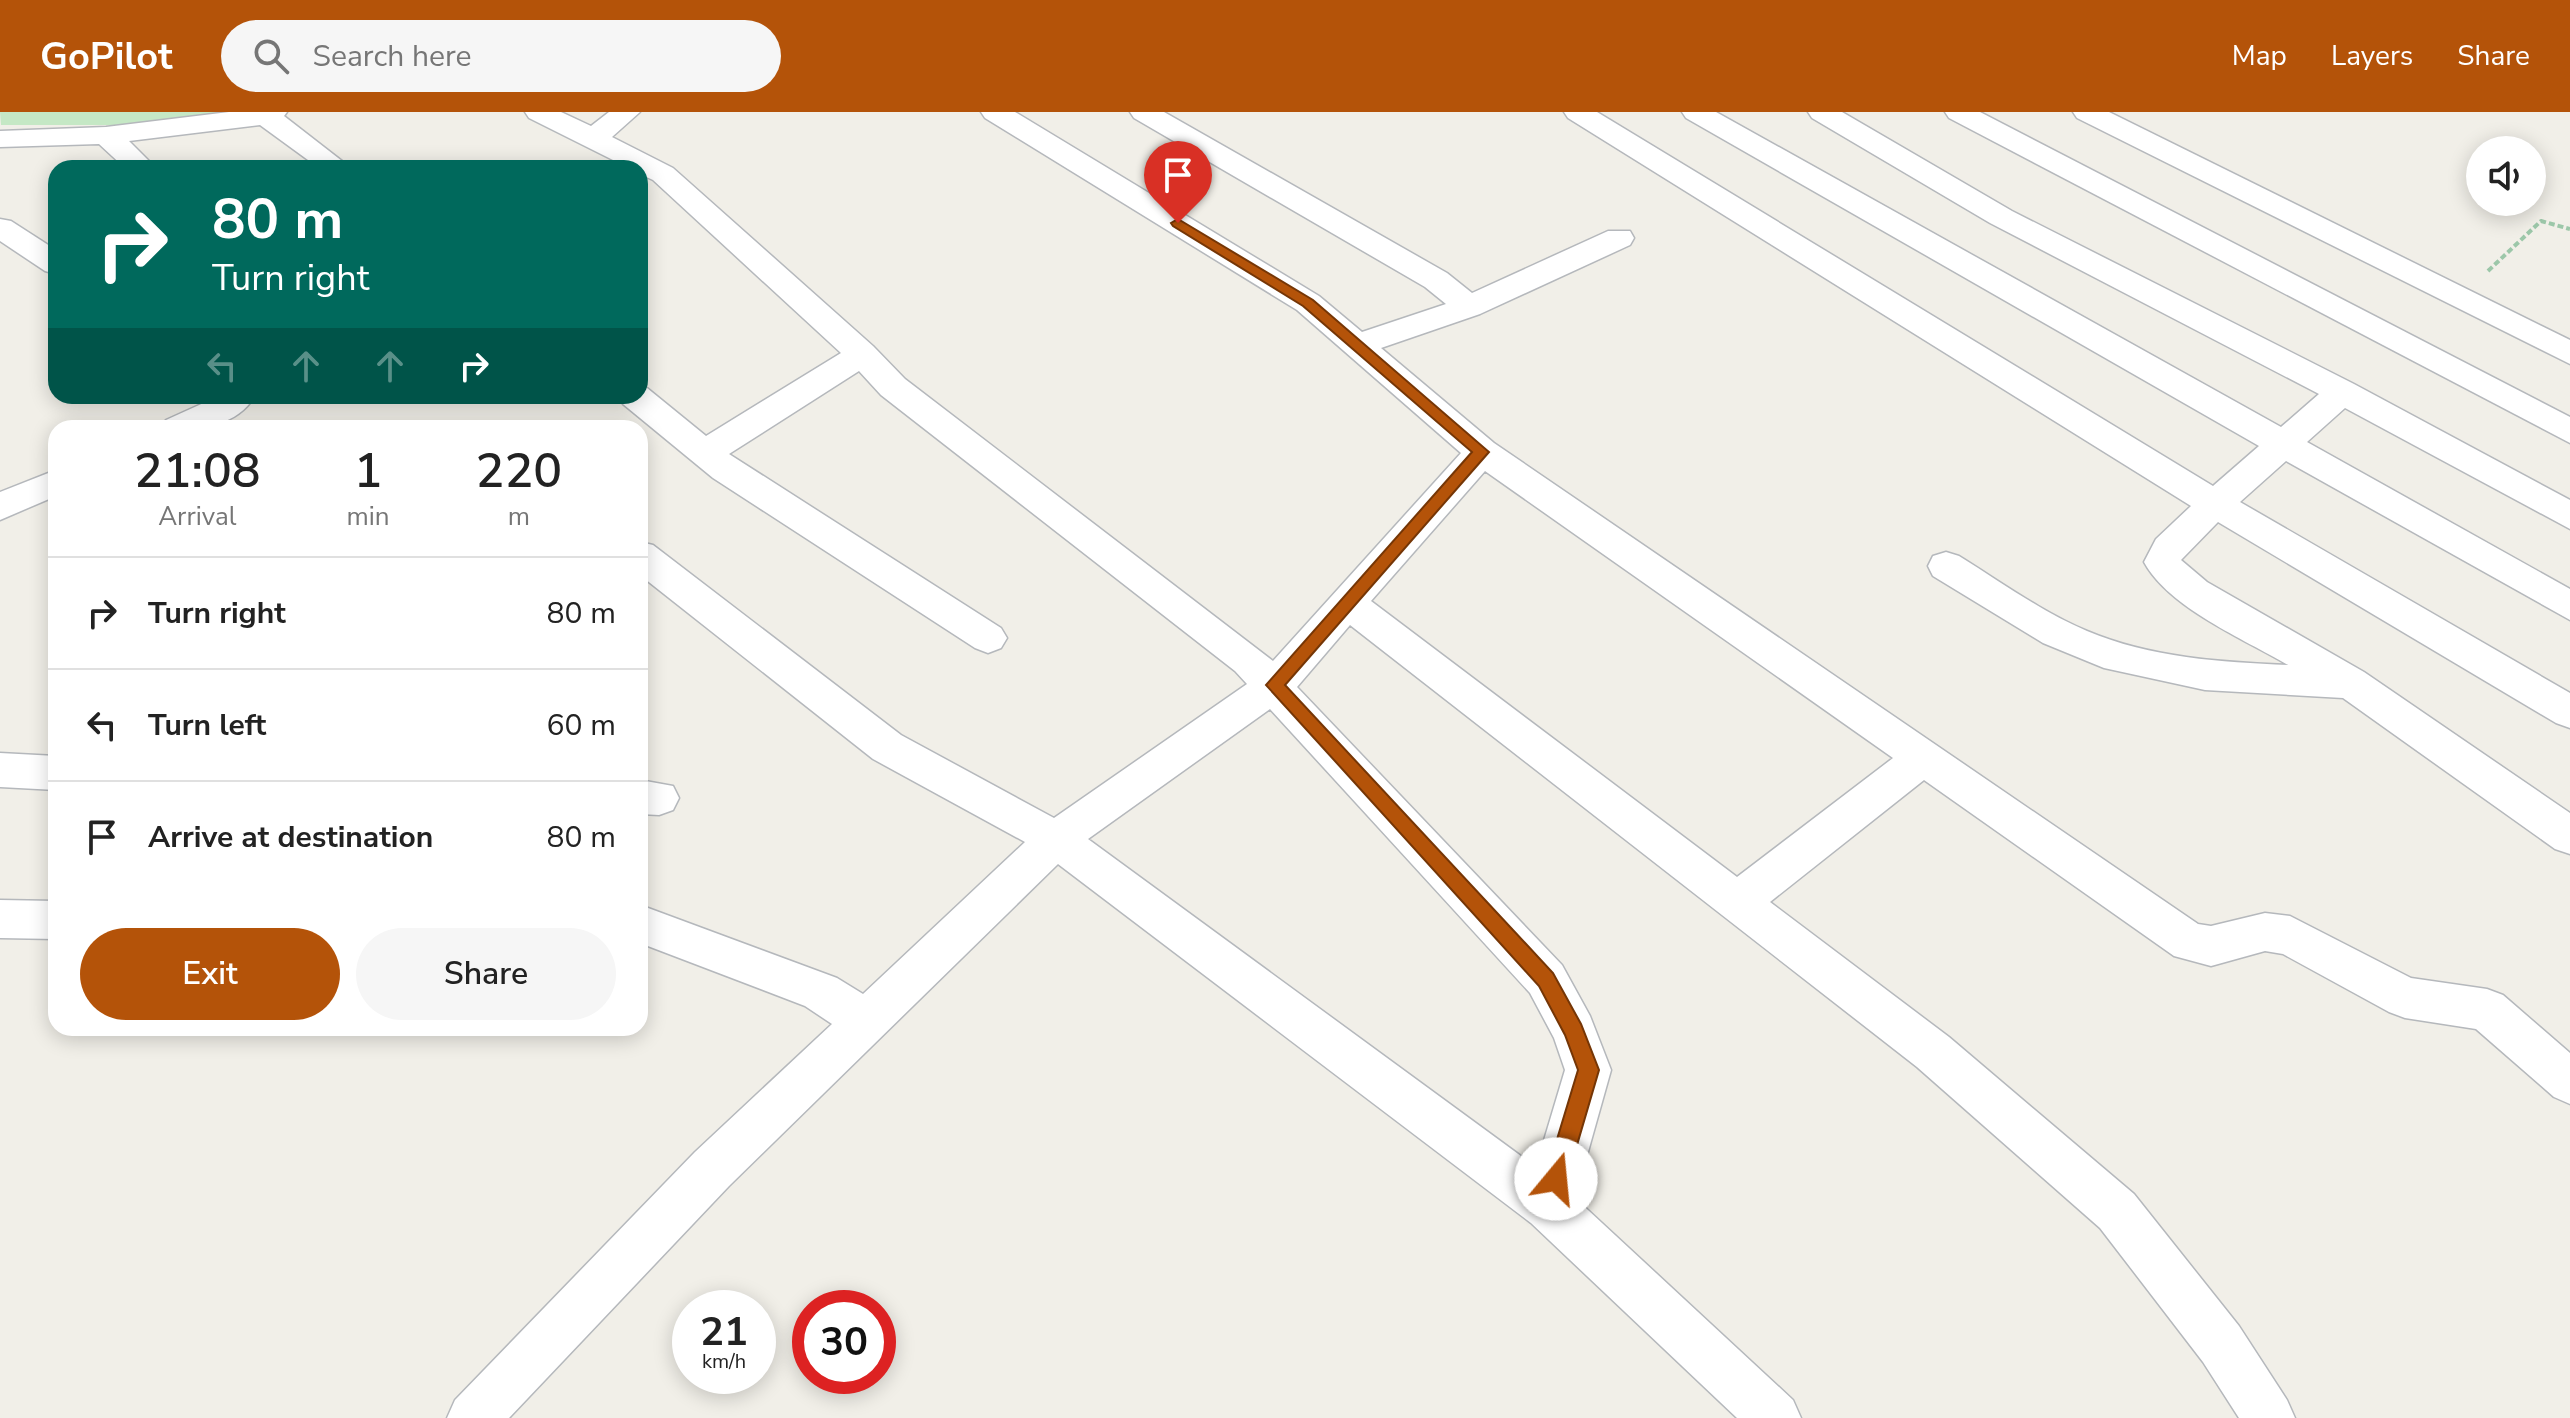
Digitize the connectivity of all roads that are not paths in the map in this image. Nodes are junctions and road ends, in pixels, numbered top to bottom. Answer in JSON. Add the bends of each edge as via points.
{"nodes":[{"id":1,"x":539,"y":112,"type":"edge"},
{"id":2,"x":626,"y":112,"type":"edge"},
{"id":3,"x":995,"y":112,"type":"edge"},
{"id":4,"x":1144,"y":112,"type":"edge"},
{"id":5,"x":1578,"y":112,"type":"edge"},
{"id":6,"x":1696,"y":112,"type":"edge"},
{"id":7,"x":1822,"y":112,"type":"edge"},
{"id":8,"x":1959,"y":112,"type":"edge"},
{"id":9,"x":2087,"y":112,"type":"edge"},
{"id":10,"x":270,"y":114,"type":"edge"},
{"id":11,"x":106,"y":135,"type":"junction"},
{"id":12,"x":593,"y":138,"type":"junction"},
{"id":13,"x":0,"y":139,"type":"edge"},
{"id":14,"x":133,"y":160,"type":"edge"},
{"id":15,"x":327,"y":160,"type":"edge"},
{"id":16,"x":636,"y":160,"type":"edge"},
{"id":17,"x":648,"y":166,"type":"edge"},
{"id":18,"x":0,"y":228,"type":"edge"},
{"id":19,"x":1619,"y":238,"type":"dead end"},
{"id":20,"x":48,"y":259,"type":"edge"},
{"id":21,"x":1469,"y":307,"type":"junction"},
{"id":22,"x":1358,"y":345,"type":"junction"},
{"id":23,"x":2570,"y":353,"type":"edge"},
{"id":24,"x":862,"y":354,"type":"junction"},
{"id":25,"x":2342,"y":392,"type":"junction"},
{"id":26,"x":231,"y":404,"type":"edge"},
{"id":27,"x":645,"y":404,"type":"edge"},
{"id":28,"x":196,"y":420,"type":"edge"},
{"id":29,"x":2570,"y":431,"type":"edge"},
{"id":30,"x":2281,"y":444,"type":"junction"},
{"id":31,"x":1482,"y":452,"type":"junction"},
{"id":32,"x":704,"y":453,"type":"junction"},
{"id":33,"x":48,"y":486,"type":"edge"},
{"id":34,"x":2215,"y":504,"type":"junction"},
{"id":35,"x":0,"y":507,"type":"edge"},
{"id":36,"x":2570,"y":516,"type":"edge"},
{"id":37,"x":648,"y":561,"type":"edge"},
{"id":38,"x":1946,"y":566,"type":"dead end"},
{"id":39,"x":1349,"y":604,"type":"junction"},
{"id":40,"x":2570,"y":606,"type":"edge"},
{"id":41,"x":988,"y":638,"type":"dead end"},
{"id":42,"x":2350,"y":683,"type":"junction"},
{"id":43,"x":1275,"y":685,"type":"junction"},
{"id":44,"x":2570,"y":712,"type":"edge"},
{"id":45,"x":1921,"y":759,"type":"junction"},
{"id":46,"x":0,"y":770,"type":"edge"},
{"id":47,"x":48,"y":773,"type":"edge"},
{"id":48,"x":2570,"y":836,"type":"edge"},
{"id":49,"x":1056,"y":839,"type":"junction"},
{"id":50,"x":1736,"y":903,"type":"junction"},
{"id":51,"x":0,"y":919,"type":"edge"},
{"id":52,"x":48,"y":920,"type":"edge"},
{"id":53,"x":648,"y":927,"type":"edge"},
{"id":54,"x":866,"y":1021,"type":"junction"},
{"id":55,"x":2570,"y":1082,"type":"edge"},
{"id":56,"x":1548,"y":1206,"type":"junction"},
{"id":57,"x":473,"y":1418,"type":"edge"},
{"id":58,"x":1775,"y":1418,"type":"edge"},
{"id":59,"x":2269,"y":1418,"type":"edge"}],
"edges":[{"from":1,"to":12,"type":"street"},
{"from":2,"to":12,"type":"street"},
{"from":3,"to":22,"type":"street","via":[[1308,303]]},
{"from":4,"to":21,"type":"street","via":[[1436,280]]},
{"from":5,"to":34,"type":"street"},
{"from":6,"to":30,"type":"street"},
{"from":7,"to":25,"type":"street","via":[[2001,217]]},
{"from":8,"to":29,"type":"street"},
{"from":9,"to":23,"type":"street"},
{"from":10,"to":11,"type":"street"},
{"from":10,"to":15,"type":"street"},
{"from":11,"to":13,"type":"street"},
{"from":11,"to":14,"type":"street"},
{"from":12,"to":16,"type":"street"},
{"from":17,"to":24,"type":"street","via":[[663,174]]},
{"from":18,"to":20,"type":"street"},
{"from":19,"to":21,"type":"street"},
{"from":21,"to":22,"type":"street"},
{"from":22,"to":31,"type":"street"},
{"from":24,"to":32,"type":"street"},
{"from":24,"to":43,"type":"street","via":[[893,387]]},
{"from":25,"to":30,"type":"street"},
{"from":25,"to":36,"type":"street"},
{"from":26,"to":28,"type":"street"},
{"from":27,"to":32,"type":"street"},
{"from":30,"to":34,"type":"street"},
{"from":30,"to":40,"type":"street"},
{"from":31,"to":39,"type":"street"},
{"from":31,"to":45,"type":"street"},
{"from":32,"to":41,"type":"street"},
{"from":33,"to":35,"type":"street"},
{"from":34,"to":42,"type":"street","via":[[2169,548],[2162,562],[2167,569],[2194,592]]},
{"from":34,"to":44,"type":"street"},
{"from":37,"to":49,"type":"street","via":[[887,747]]},
{"from":38,"to":42,"type":"street","via":[[2071,640],[2116,657],[2222,677]]},
{"from":39,"to":43,"type":"street"},
{"from":39,"to":50,"type":"street"},
{"from":42,"to":48,"type":"street"},
{"from":43,"to":49,"type":"street"},
{"from":43,"to":56,"type":"street","via":[[1546,979],[1574,1031],[1588,1070]]},
{"from":45,"to":50,"type":"street"},
{"from":45,"to":55,"type":"street","via":[[2189,942],[2211,946],[2265,932],[2290,935],[2405,998],[2487,1010]]},
{"from":46,"to":47,"type":"street"},
{"from":49,"to":54,"type":"street"},
{"from":49,"to":56,"type":"street"},
{"from":50,"to":59,"type":"street","via":[[1933,1052],[2117,1211],[2221,1344]]},
{"from":51,"to":52,"type":"street"},
{"from":53,"to":54,"type":"street","via":[[821,992]]},
{"from":54,"to":57,"type":"street","via":[[712,1169]]},
{"from":56,"to":58,"type":"street"}]}
